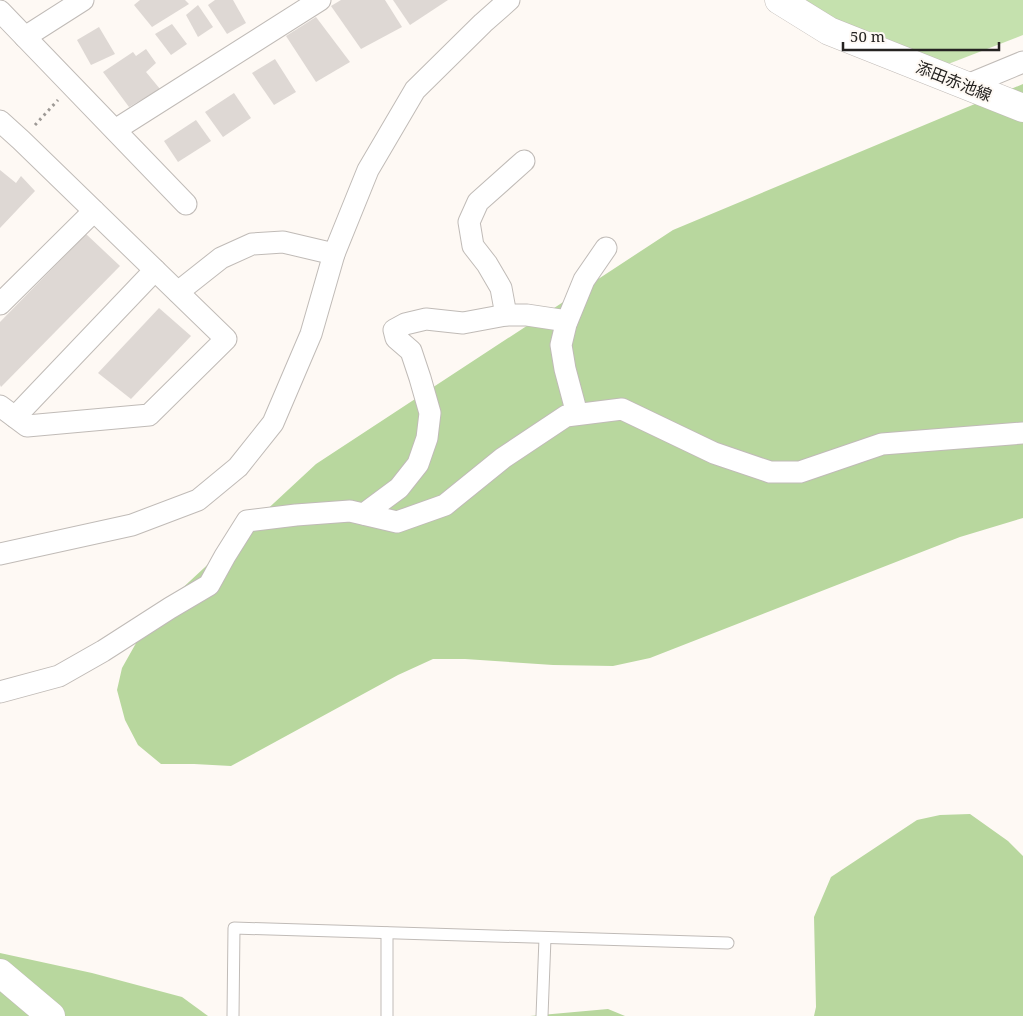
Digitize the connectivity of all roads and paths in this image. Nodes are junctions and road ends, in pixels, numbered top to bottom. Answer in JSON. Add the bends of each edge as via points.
{"nodes":[{"id":1,"x":83,"y":0,"type":"edge"},
{"id":2,"x":320,"y":0,"type":"edge"},
{"id":3,"x":509,"y":0,"type":"edge"},
{"id":4,"x":779,"y":0,"type":"edge"},
{"id":5,"x":0,"y":11,"type":"edge"},
{"id":6,"x":25,"y":36,"type":"junction"},
{"id":7,"x":1023,"y":62,"type":"edge"},
{"id":8,"x":72,"y":85,"type":"junction"},
{"id":9,"x":965,"y":86,"type":"junction"},
{"id":10,"x":1023,"y":108,"type":"edge"},
{"id":11,"x":115,"y":130,"type":"junction"},
{"id":12,"x":7,"y":132,"type":"edge"},
{"id":13,"x":524,"y":161,"type":"dead end"},
{"id":14,"x":186,"y":204,"type":"dead end"},
{"id":15,"x":94,"y":212,"type":"junction"},
{"id":16,"x":606,"y":248,"type":"dead end"},
{"id":17,"x":334,"y":254,"type":"junction"},
{"id":18,"x":155,"y":270,"type":"junction"},
{"id":19,"x":178,"y":292,"type":"junction"},
{"id":20,"x":0,"y":304,"type":"edge"},
{"id":21,"x":506,"y":315,"type":"junction"},
{"id":22,"x":567,"y":321,"type":"junction"},
{"id":23,"x":7,"y":412,"type":"edge"},
{"id":24,"x":578,"y":414,"type":"junction"},
{"id":25,"x":1023,"y":433,"type":"edge"},
{"id":26,"x":364,"y":514,"type":"junction"},
{"id":27,"x":0,"y":554,"type":"edge"},
{"id":28,"x":0,"y":692,"type":"edge"},
{"id":29,"x":387,"y":933,"type":"junction"},
{"id":30,"x":546,"y":938,"type":"junction"},
{"id":31,"x":728,"y":943,"type":"dead end"},
{"id":32,"x":0,"y":974,"type":"edge"},
{"id":33,"x":51,"y":1016,"type":"edge"},
{"id":34,"x":233,"y":1016,"type":"edge"},
{"id":35,"x":387,"y":1016,"type":"edge"},
{"id":36,"x":542,"y":1016,"type":"edge"}],
"edges":[{"from":1,"to":6,"type":"street"},
{"from":2,"to":11,"type":"street"},
{"from":3,"to":17,"type":"street","via":[[415,90],[368,170]]},
{"from":4,"to":9,"type":"main road","name":"添田赤池線","via":[[829,31]]},
{"from":5,"to":6,"type":"street"},
{"from":6,"to":8,"type":"street"},
{"from":7,"to":9,"type":"street"},
{"from":8,"to":11,"type":"street"},
{"from":8,"to":12,"type":"path"},
{"from":9,"to":10,"type":"main road","name":"添田赤池線"},
{"from":11,"to":14,"type":"street"},
{"from":12,"to":15,"type":"street"},
{"from":13,"to":21,"type":"street","via":[[478,202],[469,222],[473,246],[501,288]]},
{"from":15,"to":18,"type":"street"},
{"from":15,"to":20,"type":"street"},
{"from":16,"to":22,"type":"street","via":[[584,280]]},
{"from":17,"to":19,"type":"street","via":[[283,242],[252,244],[220,258]]},
{"from":17,"to":27,"type":"street","via":[[311,334],[272,423],[238,467],[198,500],[132,525]]},
{"from":18,"to":19,"type":"street"},
{"from":18,"to":23,"type":"street"},
{"from":19,"to":23,"type":"street","via":[[226,339],[149,415],[27,426]]},
{"from":21,"to":22,"type":"street"},
{"from":21,"to":26,"type":"street","via":[[463,323],[426,319],[394,330],[396,338],[410,351],[420,378],[430,413],[427,438],[418,464],[398,488]]},
{"from":22,"to":24,"type":"street","via":[[561,345]]},
{"from":24,"to":25,"type":"street","via":[[622,409],[714,453],[770,472],[800,472],[882,444]]},
{"from":24,"to":26,"type":"street","via":[[566,416],[503,458],[444,505],[397,522]]},
{"from":26,"to":28,"type":"street","via":[[350,511],[247,522],[208,585],[59,676]]},
{"from":29,"to":30,"type":"lane"},
{"from":29,"to":34,"type":"lane","via":[[234,928]]},
{"from":29,"to":35,"type":"lane"},
{"from":30,"to":31,"type":"lane"},
{"from":30,"to":36,"type":"lane"},
{"from":32,"to":33,"type":"main road"}]}
